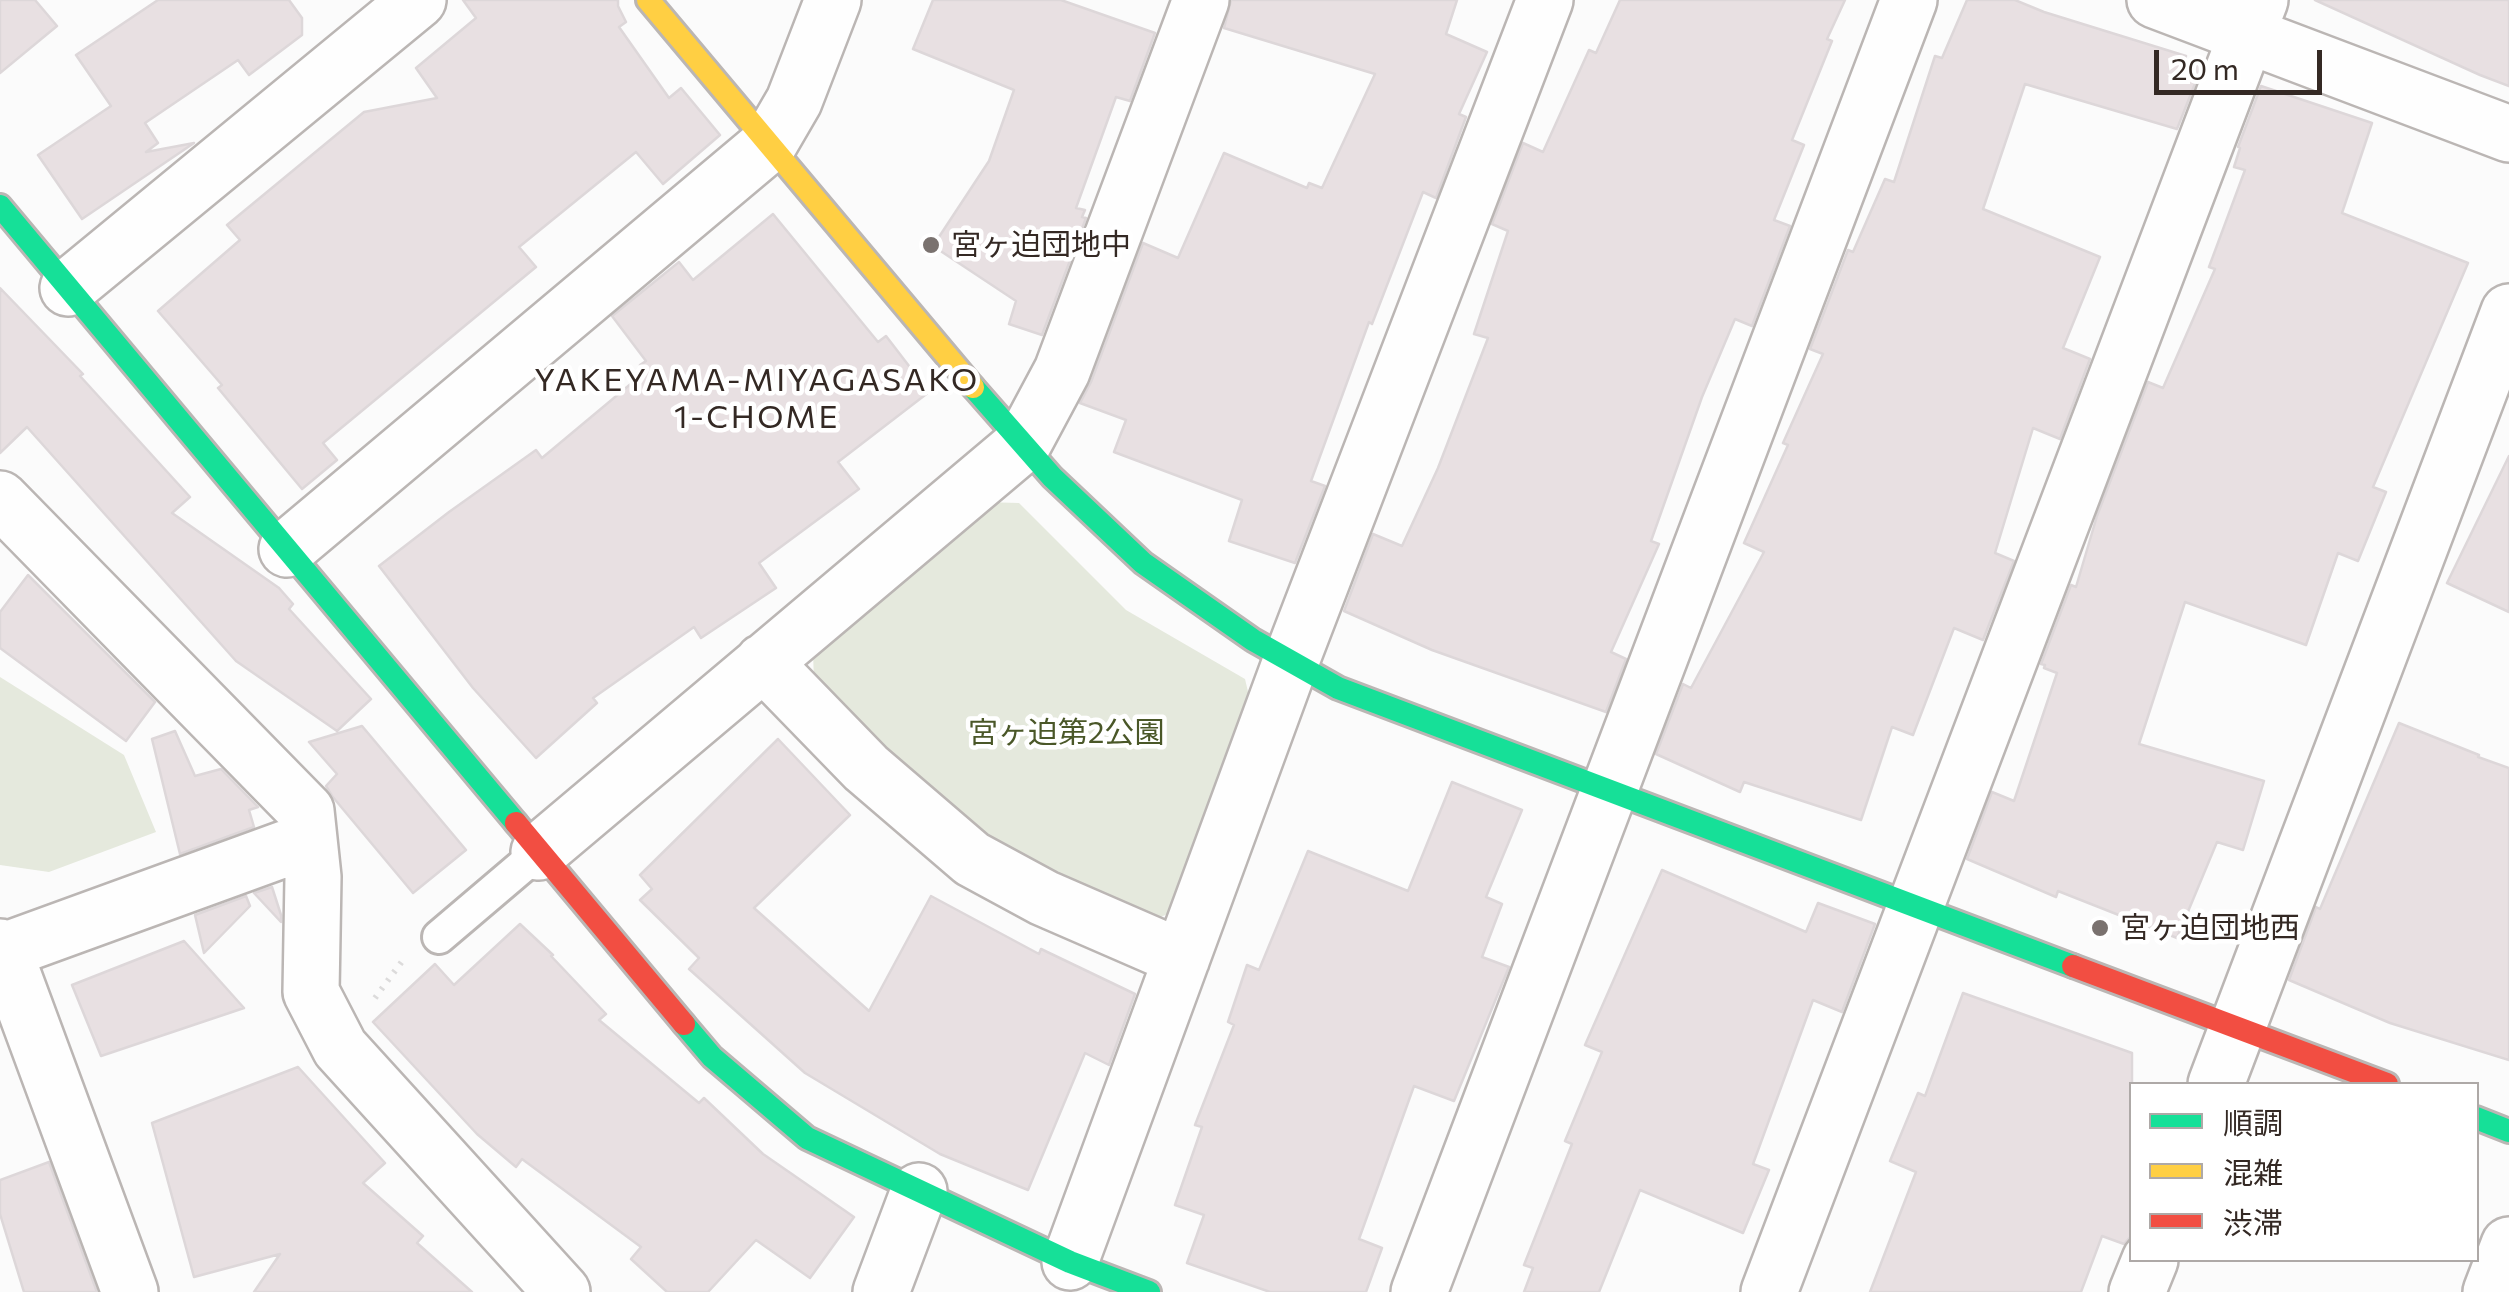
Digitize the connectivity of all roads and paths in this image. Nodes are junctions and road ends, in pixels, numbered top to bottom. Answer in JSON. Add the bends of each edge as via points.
{"nodes":[{"id":1,"x":418,"y":0,"type":"edge"},
{"id":2,"x":648,"y":0,"type":"edge"},
{"id":3,"x":832,"y":0,"type":"edge"},
{"id":4,"x":1201,"y":0,"type":"edge"},
{"id":5,"x":1546,"y":0,"type":"edge"},
{"id":6,"x":1909,"y":0,"type":"edge"},
{"id":7,"x":2155,"y":0,"type":"edge"},
{"id":8,"x":2254,"y":17,"type":"edge"},
{"id":9,"x":2509,"y":134,"type":"edge"},
{"id":10,"x":769,"y":144,"type":"junction"},
{"id":11,"x":0,"y":206,"type":"edge"},
{"id":12,"x":68,"y":288,"type":"junction"},
{"id":13,"x":2509,"y":312,"type":"edge"},
{"id":14,"x":1022,"y":444,"type":"junction"},
{"id":15,"x":0,"y":500,"type":"edge"},
{"id":16,"x":287,"y":549,"type":"junction"},
{"id":17,"x":764,"y":662,"type":"junction"},
{"id":18,"x":1291,"y":662,"type":"junction"},
{"id":19,"x":1609,"y":790,"type":"junction"},
{"id":20,"x":309,"y":840,"type":"junction"},
{"id":21,"x":539,"y":852,"type":"junction"},
{"id":22,"x":1916,"y":906,"type":"junction"},
{"id":23,"x":438,"y":937,"type":"joint"},
{"id":24,"x":2,"y":949,"type":"edge"},
{"id":25,"x":1182,"y":958,"type":"junction"},
{"id":26,"x":2237,"y":1028,"type":"junction"},
{"id":27,"x":340,"y":1048,"type":"junction"},
{"id":28,"x":2217,"y":1082,"type":"edge"},
{"id":29,"x":2382,"y":1082,"type":"edge"},
{"id":30,"x":2479,"y":1119,"type":"edge"},
{"id":31,"x":2509,"y":1131,"type":"edge"},
{"id":32,"x":919,"y":1191,"type":"junction"},
{"id":33,"x":2509,"y":1245,"type":"edge"},
{"id":34,"x":1070,"y":1262,"type":"junction"},
{"id":35,"x":2149,"y":1262,"type":"edge"},
{"id":36,"x":130,"y":1292,"type":"edge"},
{"id":37,"x":562,"y":1292,"type":"edge"},
{"id":38,"x":882,"y":1292,"type":"edge"},
{"id":39,"x":1150,"y":1292,"type":"edge"},
{"id":40,"x":1419,"y":1292,"type":"edge"},
{"id":41,"x":1768,"y":1292,"type":"edge"},
{"id":42,"x":2137,"y":1292,"type":"edge"},
{"id":43,"x":2491,"y":1292,"type":"edge"}],
"edges":[{"from":1,"to":12,"type":"street"},
{"from":2,"to":10,"type":"street"},
{"from":3,"to":10,"type":"street","via":[[794,101]]},
{"from":4,"to":14,"type":"street","via":[[1062,371]]},
{"from":5,"to":18,"type":"street"},
{"from":6,"to":19,"type":"street"},
{"from":7,"to":8,"type":"street"},
{"from":8,"to":9,"type":"street"},
{"from":8,"to":22,"type":"street"},
{"from":10,"to":14,"type":"street"},
{"from":10,"to":16,"type":"street"},
{"from":11,"to":12,"type":"street"},
{"from":12,"to":16,"type":"street"},
{"from":13,"to":26,"type":"street"},
{"from":14,"to":17,"type":"street"},
{"from":14,"to":18,"type":"street","via":[[1143,563]]},
{"from":15,"to":20,"type":"street","via":[[306,811]]},
{"from":16,"to":21,"type":"street"},
{"from":17,"to":21,"type":"street"},
{"from":17,"to":25,"type":"street","via":[[866,768],[972,859]]},
{"from":18,"to":19,"type":"street","via":[[1338,688]]},
{"from":18,"to":25,"type":"street"},
{"from":19,"to":22,"type":"street"},
{"from":19,"to":40,"type":"street"},
{"from":20,"to":24,"type":"street"},
{"from":20,"to":27,"type":"street","via":[[311,992]]},
{"from":21,"to":23,"type":"lane"},
{"from":21,"to":32,"type":"street","via":[[712,1057],[807,1138]]},
{"from":22,"to":26,"type":"street"},
{"from":22,"to":41,"type":"street"},
{"from":23,"to":27,"type":"path","via":[[407,954]]},
{"from":24,"to":36,"type":"street"},
{"from":25,"to":34,"type":"street"},
{"from":26,"to":28,"type":"street"},
{"from":26,"to":29,"type":"street"},
{"from":27,"to":37,"type":"street"},
{"from":30,"to":31,"type":"street"},
{"from":32,"to":34,"type":"street"},
{"from":32,"to":38,"type":"street"},
{"from":33,"to":43,"type":"street"},
{"from":34,"to":39,"type":"street"},
{"from":35,"to":42,"type":"street"}]}
